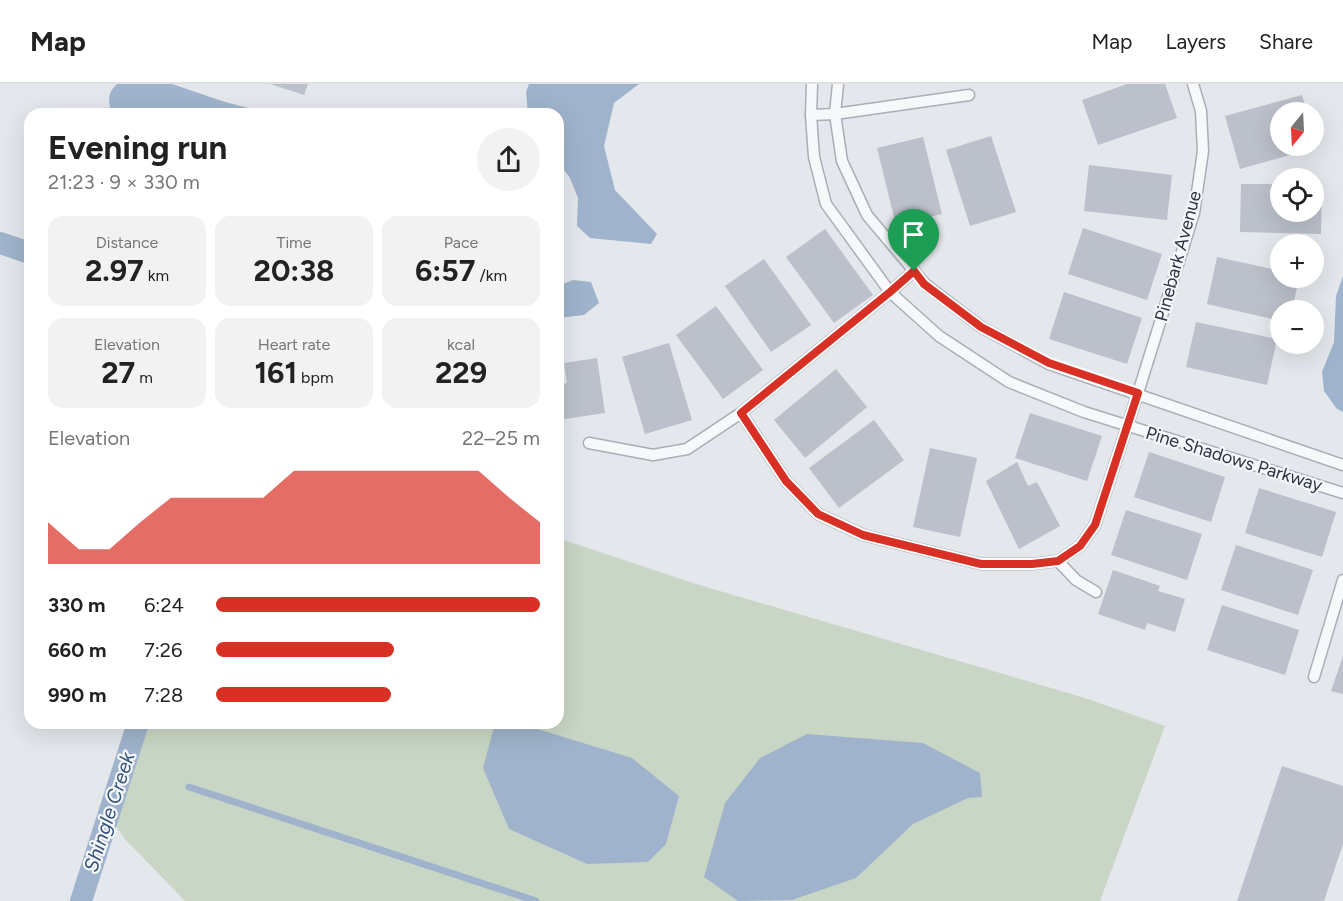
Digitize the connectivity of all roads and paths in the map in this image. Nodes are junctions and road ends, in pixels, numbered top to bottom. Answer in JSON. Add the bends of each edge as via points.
{"nodes":[{"id":1,"x":813,"y":84,"type":"edge"},
{"id":2,"x":838,"y":84,"type":"edge"},
{"id":3,"x":1193,"y":84,"type":"edge"},
{"id":4,"x":969,"y":95,"type":"dead end"},
{"id":5,"x":835,"y":114,"type":"junction"},
{"id":6,"x":811,"y":115,"type":"junction"},
{"id":7,"x":914,"y":271,"type":"junction"},
{"id":8,"x":890,"y":292,"type":"junction"},
{"id":9,"x":1138,"y":393,"type":"junction"},
{"id":10,"x":741,"y":413,"type":"junction"},
{"id":11,"x":1128,"y":426,"type":"junction"},
{"id":12,"x":589,"y":443,"type":"dead end"},
{"id":13,"x":1343,"y":465,"type":"edge"},
{"id":14,"x":1343,"y":493,"type":"edge"},
{"id":15,"x":1058,"y":561,"type":"junction"},
{"id":16,"x":1343,"y":580,"type":"edge"},
{"id":17,"x":1096,"y":592,"type":"dead end"},
{"id":18,"x":1314,"y":677,"type":"dead end"}],
"edges":[{"from":1,"to":6,"type":"lane","name":"Pine Shadows Parkway"},
{"from":2,"to":5,"type":"lane","name":"Pine Shadows Parkway"},
{"from":3,"to":9,"type":"lane","name":"Pinebark Avenue","via":[[1202,111],[1203,152],[1194,213]]},
{"from":4,"to":5,"type":"lane"},
{"from":5,"to":6,"type":"lane"},
{"from":5,"to":7,"type":"lane","name":"Pine Shadows Parkway","via":[[842,161],[867,214]]},
{"from":6,"to":8,"type":"lane","name":"Pine Shadows Parkway","via":[[814,157],[826,204]]},
{"from":7,"to":8,"type":"lane"},
{"from":7,"to":9,"type":"lane","name":"Pine Shadows Parkway","via":[[924,284],[991,333],[1049,363]]},
{"from":8,"to":10,"type":"lane"},
{"from":8,"to":11,"type":"lane","name":"Pine Shadows Parkway","via":[[939,336],[1009,382]]},
{"from":9,"to":11,"type":"lane","name":"Pinebark Avenue"},
{"from":9,"to":13,"type":"lane","name":"Pine Shadows Parkway"},
{"from":10,"to":12,"type":"lane","via":[[687,449],[653,455]]},
{"from":10,"to":15,"type":"lane","via":[[786,481],[818,514],[863,535],[981,564]]},
{"from":11,"to":14,"type":"lane","name":"Pine Shadows Parkway"},
{"from":11,"to":15,"type":"lane","name":"Pinebark Avenue","via":[[1095,525],[1080,546]]},
{"from":15,"to":17,"type":"lane","via":[[1076,580]]},
{"from":16,"to":18,"type":"lane"}]}
